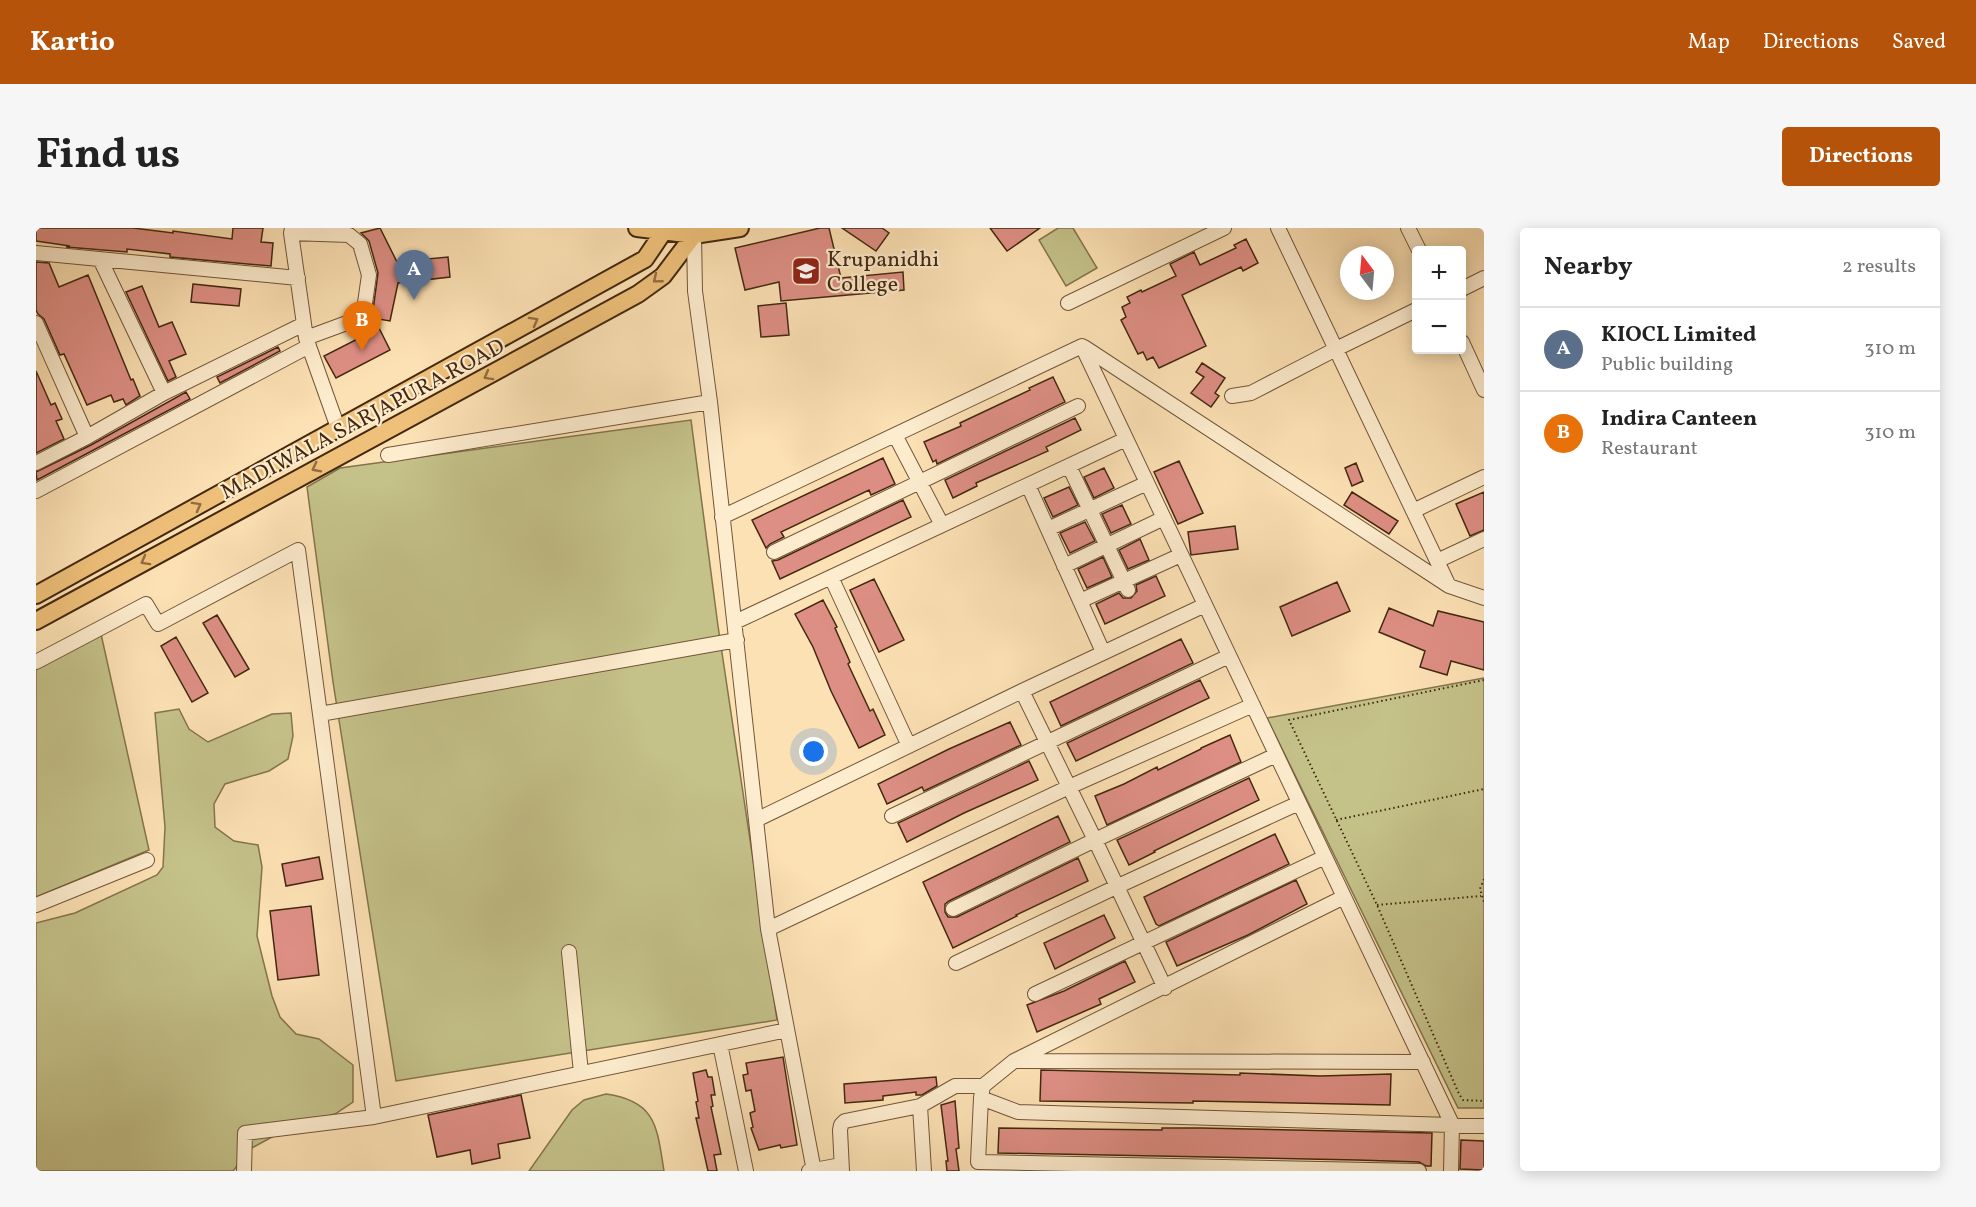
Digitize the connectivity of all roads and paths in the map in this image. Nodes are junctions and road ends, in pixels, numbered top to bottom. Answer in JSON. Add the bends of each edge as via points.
{"nodes":[{"id":1,"x":637,"y":228,"type":"edge"},
{"id":2,"x":740,"y":228,"type":"edge"},
{"id":3,"x":1224,"y":228,"type":"edge"},
{"id":4,"x":1278,"y":228,"type":"edge"},
{"id":5,"x":1408,"y":228,"type":"edge"},
{"id":6,"x":665,"y":230,"type":"edge"},
{"id":7,"x":292,"y":231,"type":"edge"},
{"id":8,"x":695,"y":231,"type":"edge"},
{"id":9,"x":1417,"y":246,"type":"edge"},
{"id":10,"x":36,"y":254,"type":"edge"},
{"id":11,"x":100,"y":259,"type":"junction"},
{"id":12,"x":298,"y":278,"type":"junction"},
{"id":13,"x":1484,"y":278,"type":"edge"},
{"id":14,"x":1466,"y":286,"type":"edge"},
{"id":15,"x":1068,"y":303,"type":"dead end"},
{"id":16,"x":1412,"y":312,"type":"edge"},
{"id":17,"x":36,"y":324,"type":"edge"},
{"id":18,"x":307,"y":336,"type":"junction"},
{"id":19,"x":1082,"y":346,"type":"junction"},
{"id":20,"x":1336,"y":349,"type":"junction"},
{"id":21,"x":1466,"y":352,"type":"edge"},
{"id":22,"x":1484,"y":390,"type":"edge"},
{"id":23,"x":165,"y":393,"type":"junction"},
{"id":24,"x":1232,"y":396,"type":"dead end"},
{"id":25,"x":710,"y":402,"type":"junction"},
{"id":26,"x":1078,"y":406,"type":"dead end"},
{"id":27,"x":338,"y":428,"type":"junction"},
{"id":28,"x":895,"y":435,"type":"junction"},
{"id":29,"x":87,"y":437,"type":"junction"},
{"id":30,"x":1126,"y":439,"type":"junction"},
{"id":31,"x":388,"y":455,"type":"dead end"},
{"id":32,"x":36,"y":464,"type":"edge"},
{"id":33,"x":1069,"y":466,"type":"junction"},
{"id":34,"x":1484,"y":477,"type":"edge"},
{"id":35,"x":920,"y":482,"type":"junction"},
{"id":36,"x":1147,"y":483,"type":"junction"},
{"id":37,"x":1028,"y":485,"type":"junction"},
{"id":38,"x":36,"y":491,"type":"edge"},
{"id":39,"x":1090,"y":510,"type":"junction"},
{"id":40,"x":1413,"y":511,"type":"junction"},
{"id":41,"x":722,"y":517,"type":"junction"},
{"id":42,"x":1164,"y":518,"type":"junction"},
{"id":43,"x":942,"y":525,"type":"junction"},
{"id":44,"x":1048,"y":529,"type":"junction"},
{"id":45,"x":1484,"y":539,"type":"edge"},
{"id":46,"x":1107,"y":545,"type":"junction"},
{"id":47,"x":774,"y":552,"type":"dead end"},
{"id":48,"x":1181,"y":555,"type":"junction"},
{"id":49,"x":1437,"y":561,"type":"junction"},
{"id":50,"x":1064,"y":566,"type":"junction"},
{"id":51,"x":831,"y":577,"type":"junction"},
{"id":52,"x":1126,"y":586,"type":"junction"},
{"id":53,"x":1449,"y":586,"type":"junction"},
{"id":54,"x":36,"y":595,"type":"edge"},
{"id":55,"x":1484,"y":598,"type":"edge"},
{"id":56,"x":1080,"y":601,"type":"junction"},
{"id":57,"x":1205,"y":605,"type":"junction"},
{"id":58,"x":36,"y":621,"type":"edge"},
{"id":59,"x":735,"y":622,"type":"junction"},
{"id":60,"x":737,"y":640,"type":"junction"},
{"id":61,"x":1103,"y":652,"type":"junction"},
{"id":62,"x":1229,"y":656,"type":"junction"},
{"id":63,"x":36,"y":662,"type":"edge"},
{"id":64,"x":1484,"y":680,"type":"edge"},
{"id":65,"x":1022,"y":691,"type":"junction"},
{"id":66,"x":1253,"y":705,"type":"junction"},
{"id":67,"x":320,"y":714,"type":"junction"},
{"id":68,"x":1047,"y":743,"type":"junction"},
{"id":69,"x":909,"y":746,"type":"junction"},
{"id":70,"x":1276,"y":755,"type":"junction"},
{"id":71,"x":1069,"y":787,"type":"junction"},
{"id":72,"x":1484,"y":789,"type":"edge"},
{"id":73,"x":1299,"y":803,"type":"junction"},
{"id":74,"x":892,"y":816,"type":"dead end"},
{"id":75,"x":756,"y":820,"type":"junction"},
{"id":76,"x":1336,"y":820,"type":"junction"},
{"id":77,"x":1095,"y":840,"type":"junction"},
{"id":78,"x":1325,"y":857,"type":"junction"},
{"id":79,"x":147,"y":860,"type":"dead end"},
{"id":80,"x":1484,"y":879,"type":"edge"},
{"id":81,"x":1116,"y":886,"type":"junction"},
{"id":82,"x":1481,"y":896,"type":"junction"},
{"id":83,"x":1344,"y":897,"type":"junction"},
{"id":84,"x":1484,"y":902,"type":"edge"},
{"id":85,"x":36,"y":905,"type":"edge"},
{"id":86,"x":1377,"y":905,"type":"junction"},
{"id":87,"x":953,"y":909,"type":"dead end"},
{"id":88,"x":768,"y":929,"type":"junction"},
{"id":89,"x":1142,"y":943,"type":"junction"},
{"id":90,"x":569,"y":952,"type":"dead end"},
{"id":91,"x":956,"y":963,"type":"dead end"},
{"id":92,"x":1165,"y":988,"type":"junction"},
{"id":93,"x":1035,"y":994,"type":"dead end"},
{"id":94,"x":787,"y":1030,"type":"junction"},
{"id":95,"x":720,"y":1044,"type":"junction"},
{"id":96,"x":1014,"y":1061,"type":"junction"},
{"id":97,"x":1423,"y":1062,"type":"junction"},
{"id":98,"x":581,"y":1073,"type":"junction"},
{"id":99,"x":982,"y":1092,"type":"junction"},
{"id":100,"x":1484,"y":1101,"type":"edge"},
{"id":101,"x":920,"y":1106,"type":"junction"},
{"id":102,"x":374,"y":1117,"type":"junction"},
{"id":103,"x":1452,"y":1124,"type":"junction"},
{"id":104,"x":1484,"y":1126,"type":"edge"},
{"id":105,"x":842,"y":1168,"type":"edge"},
{"id":106,"x":244,"y":1171,"type":"edge"},
{"id":107,"x":746,"y":1171,"type":"edge"},
{"id":108,"x":813,"y":1171,"type":"edge"},
{"id":109,"x":924,"y":1171,"type":"edge"},
{"id":110,"x":1419,"y":1171,"type":"edge"},
{"id":111,"x":1451,"y":1171,"type":"edge"}],
"edges":[{"from":1,"to":6,"type":"main road"},
{"from":2,"to":8,"type":"main road"},
{"from":3,"to":15,"type":"street"},
{"from":4,"to":20,"type":"street"},
{"from":5,"to":9,"type":"street"},
{"from":6,"to":8,"type":"main road"},
{"from":27,"to":6,"type":"main road","name":"MADIWALA SARJAPURA ROAD","one_way":true,"via":[[645,259]]},
{"from":7,"to":12,"type":"street"},
{"from":7,"to":18,"type":"street","via":[[350,235],[360,244],[369,275],[363,317]]},
{"from":8,"to":25,"type":"street","via":[[695,291]]},
{"from":8,"to":58,"type":"main road","name":"MADIWALA SARJAPURA ROAD","one_way":true,"via":[[663,276],[638,294]]},
{"from":10,"to":11,"type":"street"},
{"from":11,"to":12,"type":"street"},
{"from":11,"to":23,"type":"street"},
{"from":12,"to":18,"type":"street"},
{"from":13,"to":14,"type":"street"},
{"from":16,"to":20,"type":"street"},
{"from":17,"to":29,"type":"street"},
{"from":18,"to":23,"type":"street"},
{"from":18,"to":27,"type":"street"},
{"from":18,"to":38,"type":"street"},
{"from":19,"to":28,"type":"street"},
{"from":19,"to":30,"type":"street"},
{"from":19,"to":53,"type":"street"},
{"from":20,"to":24,"type":"street","via":[[1251,393]]},
{"from":20,"to":40,"type":"street"},
{"from":21,"to":22,"type":"street"},
{"from":23,"to":29,"type":"street"},
{"from":25,"to":31,"type":"street"},
{"from":25,"to":41,"type":"street"},
{"from":26,"to":35,"type":"street"},
{"from":54,"to":27,"type":"main road","name":"MADIWALA SARJAPURA ROAD","one_way":true},
{"from":28,"to":35,"type":"street"},
{"from":28,"to":41,"type":"street"},
{"from":29,"to":32,"type":"street"},
{"from":30,"to":33,"type":"street"},
{"from":30,"to":36,"type":"street"},
{"from":33,"to":37,"type":"street"},
{"from":33,"to":39,"type":"street"},
{"from":34,"to":40,"type":"street"},
{"from":35,"to":43,"type":"street"},
{"from":35,"to":47,"type":"street"},
{"from":36,"to":39,"type":"street"},
{"from":36,"to":42,"type":"street"},
{"from":37,"to":43,"type":"street"},
{"from":37,"to":44,"type":"street"},
{"from":39,"to":44,"type":"street"},
{"from":39,"to":46,"type":"street"},
{"from":40,"to":49,"type":"street"},
{"from":41,"to":59,"type":"street"},
{"from":42,"to":46,"type":"street"},
{"from":42,"to":48,"type":"street"},
{"from":43,"to":51,"type":"street"},
{"from":44,"to":50,"type":"street"},
{"from":45,"to":49,"type":"street"},
{"from":46,"to":50,"type":"street"},
{"from":46,"to":52,"type":"street"},
{"from":48,"to":52,"type":"street"},
{"from":48,"to":57,"type":"street"},
{"from":49,"to":53,"type":"street"},
{"from":50,"to":56,"type":"street"},
{"from":51,"to":59,"type":"street"},
{"from":51,"to":69,"type":"street"},
{"from":52,"to":56,"type":"street"},
{"from":53,"to":55,"type":"street"},
{"from":56,"to":61,"type":"street"},
{"from":57,"to":61,"type":"street"},
{"from":57,"to":62,"type":"street"},
{"from":59,"to":60,"type":"street"},
{"from":60,"to":67,"type":"street"},
{"from":60,"to":75,"type":"street"},
{"from":61,"to":65,"type":"street"},
{"from":62,"to":66,"type":"street"},
{"from":62,"to":68,"type":"street"},
{"from":63,"to":67,"type":"street","via":[[146,604],[158,624],[298,550]]},
{"from":64,"to":76,"type":"path","via":[[1289,720]]},
{"from":65,"to":68,"type":"street"},
{"from":65,"to":69,"type":"street"},
{"from":66,"to":70,"type":"street"},
{"from":66,"to":71,"type":"street"},
{"from":67,"to":102,"type":"street"},
{"from":68,"to":71,"type":"street"},
{"from":68,"to":74,"type":"street"},
{"from":69,"to":75,"type":"street"},
{"from":70,"to":73,"type":"street"},
{"from":70,"to":77,"type":"street"},
{"from":71,"to":77,"type":"street"},
{"from":71,"to":88,"type":"street"},
{"from":72,"to":76,"type":"path"},
{"from":73,"to":78,"type":"street"},
{"from":73,"to":81,"type":"street"},
{"from":75,"to":88,"type":"street"},
{"from":76,"to":86,"type":"path"},
{"from":77,"to":81,"type":"street"},
{"from":77,"to":87,"type":"street"},
{"from":78,"to":83,"type":"street"},
{"from":78,"to":89,"type":"street"},
{"from":79,"to":85,"type":"street"},
{"from":80,"to":82,"type":"path"},
{"from":81,"to":89,"type":"street"},
{"from":81,"to":91,"type":"street"},
{"from":82,"to":84,"type":"path"},
{"from":82,"to":86,"type":"path"},
{"from":83,"to":92,"type":"street"},
{"from":83,"to":97,"type":"street"},
{"from":86,"to":100,"type":"path","via":[[1459,1094],[1463,1100]]},
{"from":88,"to":94,"type":"street"},
{"from":89,"to":92,"type":"street"},
{"from":89,"to":93,"type":"street"},
{"from":90,"to":98,"type":"street"},
{"from":92,"to":96,"type":"street"},
{"from":94,"to":95,"type":"street"},
{"from":94,"to":108,"type":"street"},
{"from":95,"to":98,"type":"street"},
{"from":95,"to":107,"type":"street"},
{"from":96,"to":97,"type":"street"},
{"from":96,"to":99,"type":"street"},
{"from":97,"to":103,"type":"street"},
{"from":98,"to":102,"type":"street"},
{"from":99,"to":101,"type":"street","via":[[955,1086]]},
{"from":99,"to":103,"type":"street","via":[[1018,1112]]},
{"from":99,"to":110,"type":"street","via":[[978,1162]]},
{"from":101,"to":105,"type":"street","via":[[845,1121],[840,1130]]},
{"from":101,"to":109,"type":"street"},
{"from":102,"to":106,"type":"street","via":[[245,1133]]},
{"from":103,"to":104,"type":"street"},
{"from":103,"to":111,"type":"street"},
{"from":105,"to":108,"type":"street"}]}
